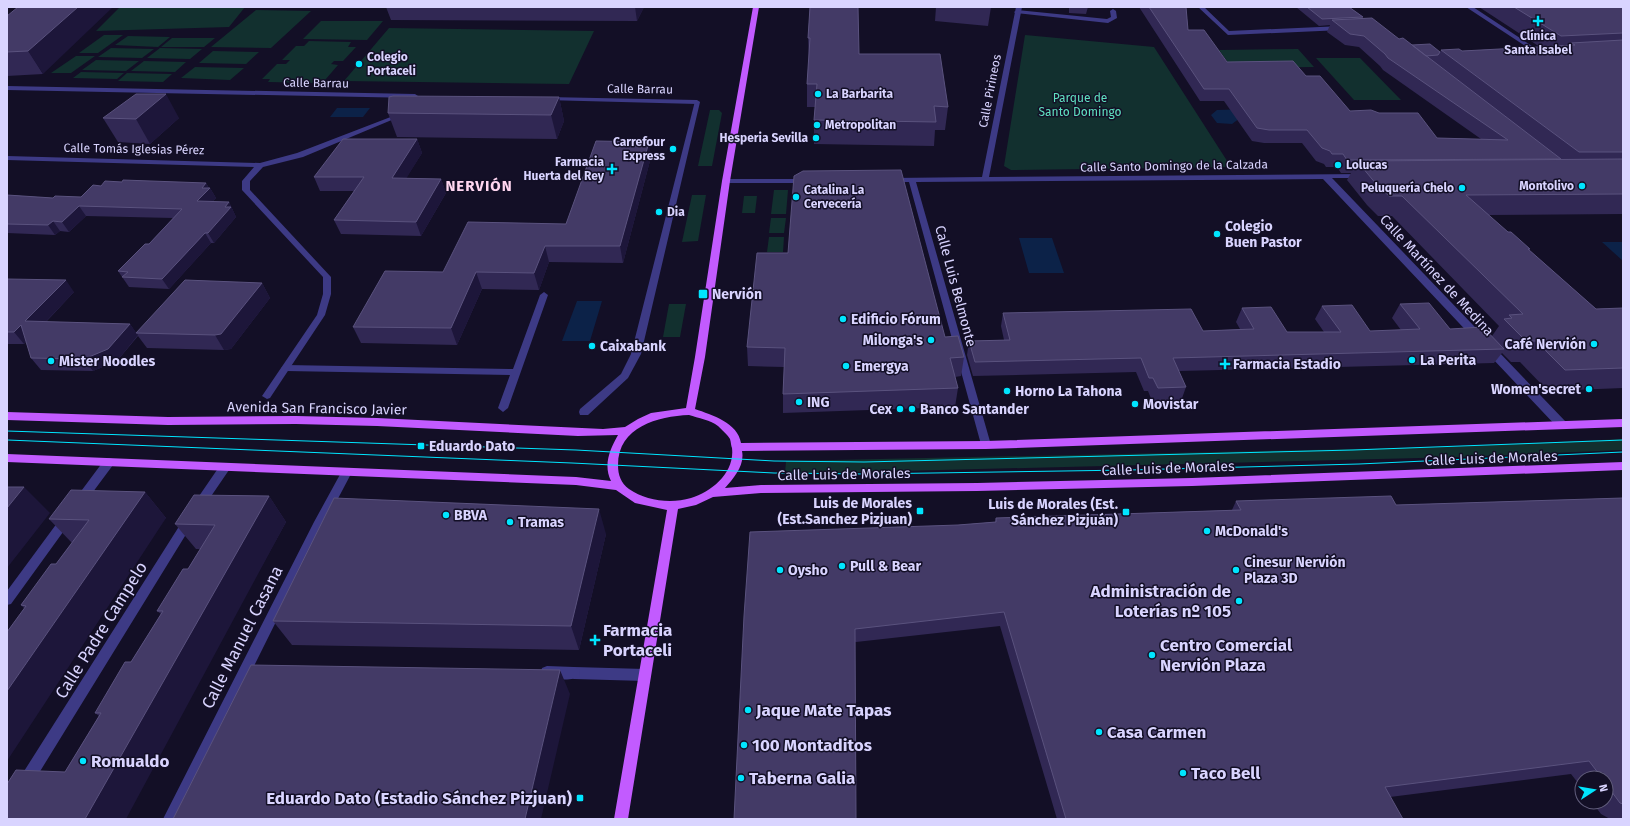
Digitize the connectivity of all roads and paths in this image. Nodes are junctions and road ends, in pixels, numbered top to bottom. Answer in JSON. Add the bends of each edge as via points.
{"nodes":[{"id":1,"x":756,"y":7,"type":"edge"},
{"id":2,"x":1201,"y":7,"type":"edge"},
{"id":3,"x":1469,"y":7,"type":"edge"},
{"id":4,"x":1018,"y":9,"type":"edge"},
{"id":5,"x":1113,"y":10,"type":"dead end"},
{"id":6,"x":1351,"y":27,"type":"edge"},
{"id":7,"x":1531,"y":58,"type":"edge"},
{"id":8,"x":7,"y":88,"type":"edge"},
{"id":9,"x":542,"y":98,"type":"edge"},
{"id":10,"x":423,"y":99,"type":"edge"},
{"id":11,"x":412,"y":110,"type":"edge"},
{"id":12,"x":7,"y":158,"type":"edge"},
{"id":13,"x":260,"y":164,"type":"junction"},
{"id":14,"x":1374,"y":176,"type":"edge"},
{"id":15,"x":1326,"y":177,"type":"junction"},
{"id":16,"x":881,"y":180,"type":"edge"},
{"id":17,"x":912,"y":180,"type":"junction"},
{"id":18,"x":985,"y":180,"type":"junction"},
{"id":19,"x":726,"y":181,"type":"junction"},
{"id":20,"x":810,"y":181,"type":"edge"},
{"id":21,"x":544,"y":295,"type":"dead end"},
{"id":22,"x":286,"y":368,"type":"junction"},
{"id":23,"x":516,"y":372,"type":"junction"},
{"id":24,"x":267,"y":396,"type":"dead end"},
{"id":25,"x":503,"y":408,"type":"dead end"},
{"id":26,"x":690,"y":411,"type":"junction"},
{"id":27,"x":584,"y":412,"type":"dead end"},
{"id":28,"x":7,"y":416,"type":"edge"},
{"id":29,"x":1623,"y":423,"type":"edge"},
{"id":30,"x":1562,"y":425,"type":"junction"},
{"id":31,"x":627,"y":431,"type":"junction"},
{"id":32,"x":986,"y":445,"type":"junction"},
{"id":33,"x":738,"y":447,"type":"junction"},
{"id":34,"x":7,"y":458,"type":"edge"},
{"id":35,"x":109,"y":462,"type":"junction"},
{"id":36,"x":1623,"y":466,"type":"edge"},
{"id":37,"x":225,"y":467,"type":"junction"},
{"id":38,"x":347,"y":472,"type":"junction"},
{"id":39,"x":619,"y":486,"type":"junction"},
{"id":40,"x":713,"y":494,"type":"junction"},
{"id":41,"x":673,"y":506,"type":"junction"},
{"id":42,"x":7,"y":600,"type":"edge"},
{"id":43,"x":247,"y":666,"type":"junction"},
{"id":44,"x":263,"y":666,"type":"edge"},
{"id":45,"x":534,"y":672,"type":"edge"},
{"id":46,"x":645,"y":675,"type":"junction"},
{"id":47,"x":20,"y":792,"type":"edge"},
{"id":48,"x":170,"y":819,"type":"edge"},
{"id":49,"x":621,"y":819,"type":"edge"}],
"edges":[{"from":1,"to":19,"type":"main road"},
{"from":2,"to":6,"type":"street","via":[[1228,33]]},
{"from":3,"to":7,"type":"street","via":[[1546,57]]},
{"from":4,"to":5,"type":"street","via":[[1108,21],[1114,18]]},
{"from":4,"to":18,"type":"street","name":"Calle Pirineos"},
{"from":8,"to":10,"type":"street","name":"Calle Barrau","via":[[416,96]]},
{"from":9,"to":27,"type":"street","name":"Calle Barrau","via":[[697,102],[636,354],[625,376]]},
{"from":11,"to":13,"type":"street","name":"Calle Tomás Iglesias Pérez","via":[[300,155]]},
{"from":12,"to":13,"type":"street","name":"Calle Tomás Iglesias Pérez"},
{"from":13,"to":22,"type":"street","via":[[246,181],[246,190],[327,277],[327,294],[321,314]]},
{"from":14,"to":15,"type":"street","name":"Calle Santo Domingo de la Calzada"},
{"from":15,"to":18,"type":"street","name":"Calle Santo Domingo de la Calzada"},
{"from":15,"to":30,"type":"street","name":"Calle Martínez de Medina"},
{"from":16,"to":17,"type":"street","name":"Calle Santo Domingo de la Calzada"},
{"from":17,"to":18,"type":"street","name":"Calle Santo Domingo de la Calzada"},
{"from":17,"to":32,"type":"street","name":"Calle Luis Belmonte"},
{"from":19,"to":20,"type":"street"},
{"from":19,"to":26,"type":"main road"},
{"from":21,"to":23,"type":"street"},
{"from":22,"to":23,"type":"street"},
{"from":22,"to":24,"type":"street"},
{"from":23,"to":25,"type":"street"},
{"from":26,"to":31,"type":"main road","via":[[670,412],[651,417]]},
{"from":26,"to":33,"type":"main road","via":[[707,415],[722,423],[732,434]]},
{"from":28,"to":31,"type":"main road","name":"Avenida San Francisco Javier","via":[[168,421],[296,420],[603,433]]},
{"from":29,"to":30,"type":"main road","name":"Calle Luis de Morales"},
{"from":30,"to":32,"type":"main road","name":"Calle Luis de Morales"},
{"from":31,"to":39,"type":"main road","via":[[619,441],[612,468]]},
{"from":32,"to":33,"type":"main road","name":"Calle Luis de Morales"},
{"from":33,"to":40,"type":"main road","via":[[738,460],[734,471],[725,484]]},
{"from":34,"to":35,"type":"main road"},
{"from":35,"to":37,"type":"main road"},
{"from":35,"to":42,"type":"street"},
{"from":36,"to":40,"type":"main road","name":"Calle Luis de Morales","via":[[1114,484],[761,489]]},
{"from":37,"to":38,"type":"main road"},
{"from":37,"to":47,"type":"street","name":"Calle Padre Campelo"},
{"from":38,"to":39,"type":"main road","via":[[576,481]]},
{"from":38,"to":43,"type":"street","name":"Calle Manuel Casana"},
{"from":39,"to":41,"type":"main road","via":[[638,499]]},
{"from":40,"to":41,"type":"main road","via":[[694,502]]},
{"from":41,"to":46,"type":"main road"},
{"from":43,"to":44,"type":"street"},
{"from":43,"to":48,"type":"street","name":"Calle Manuel Casana"},
{"from":45,"to":46,"type":"street"},
{"from":46,"to":49,"type":"main road"}]}
